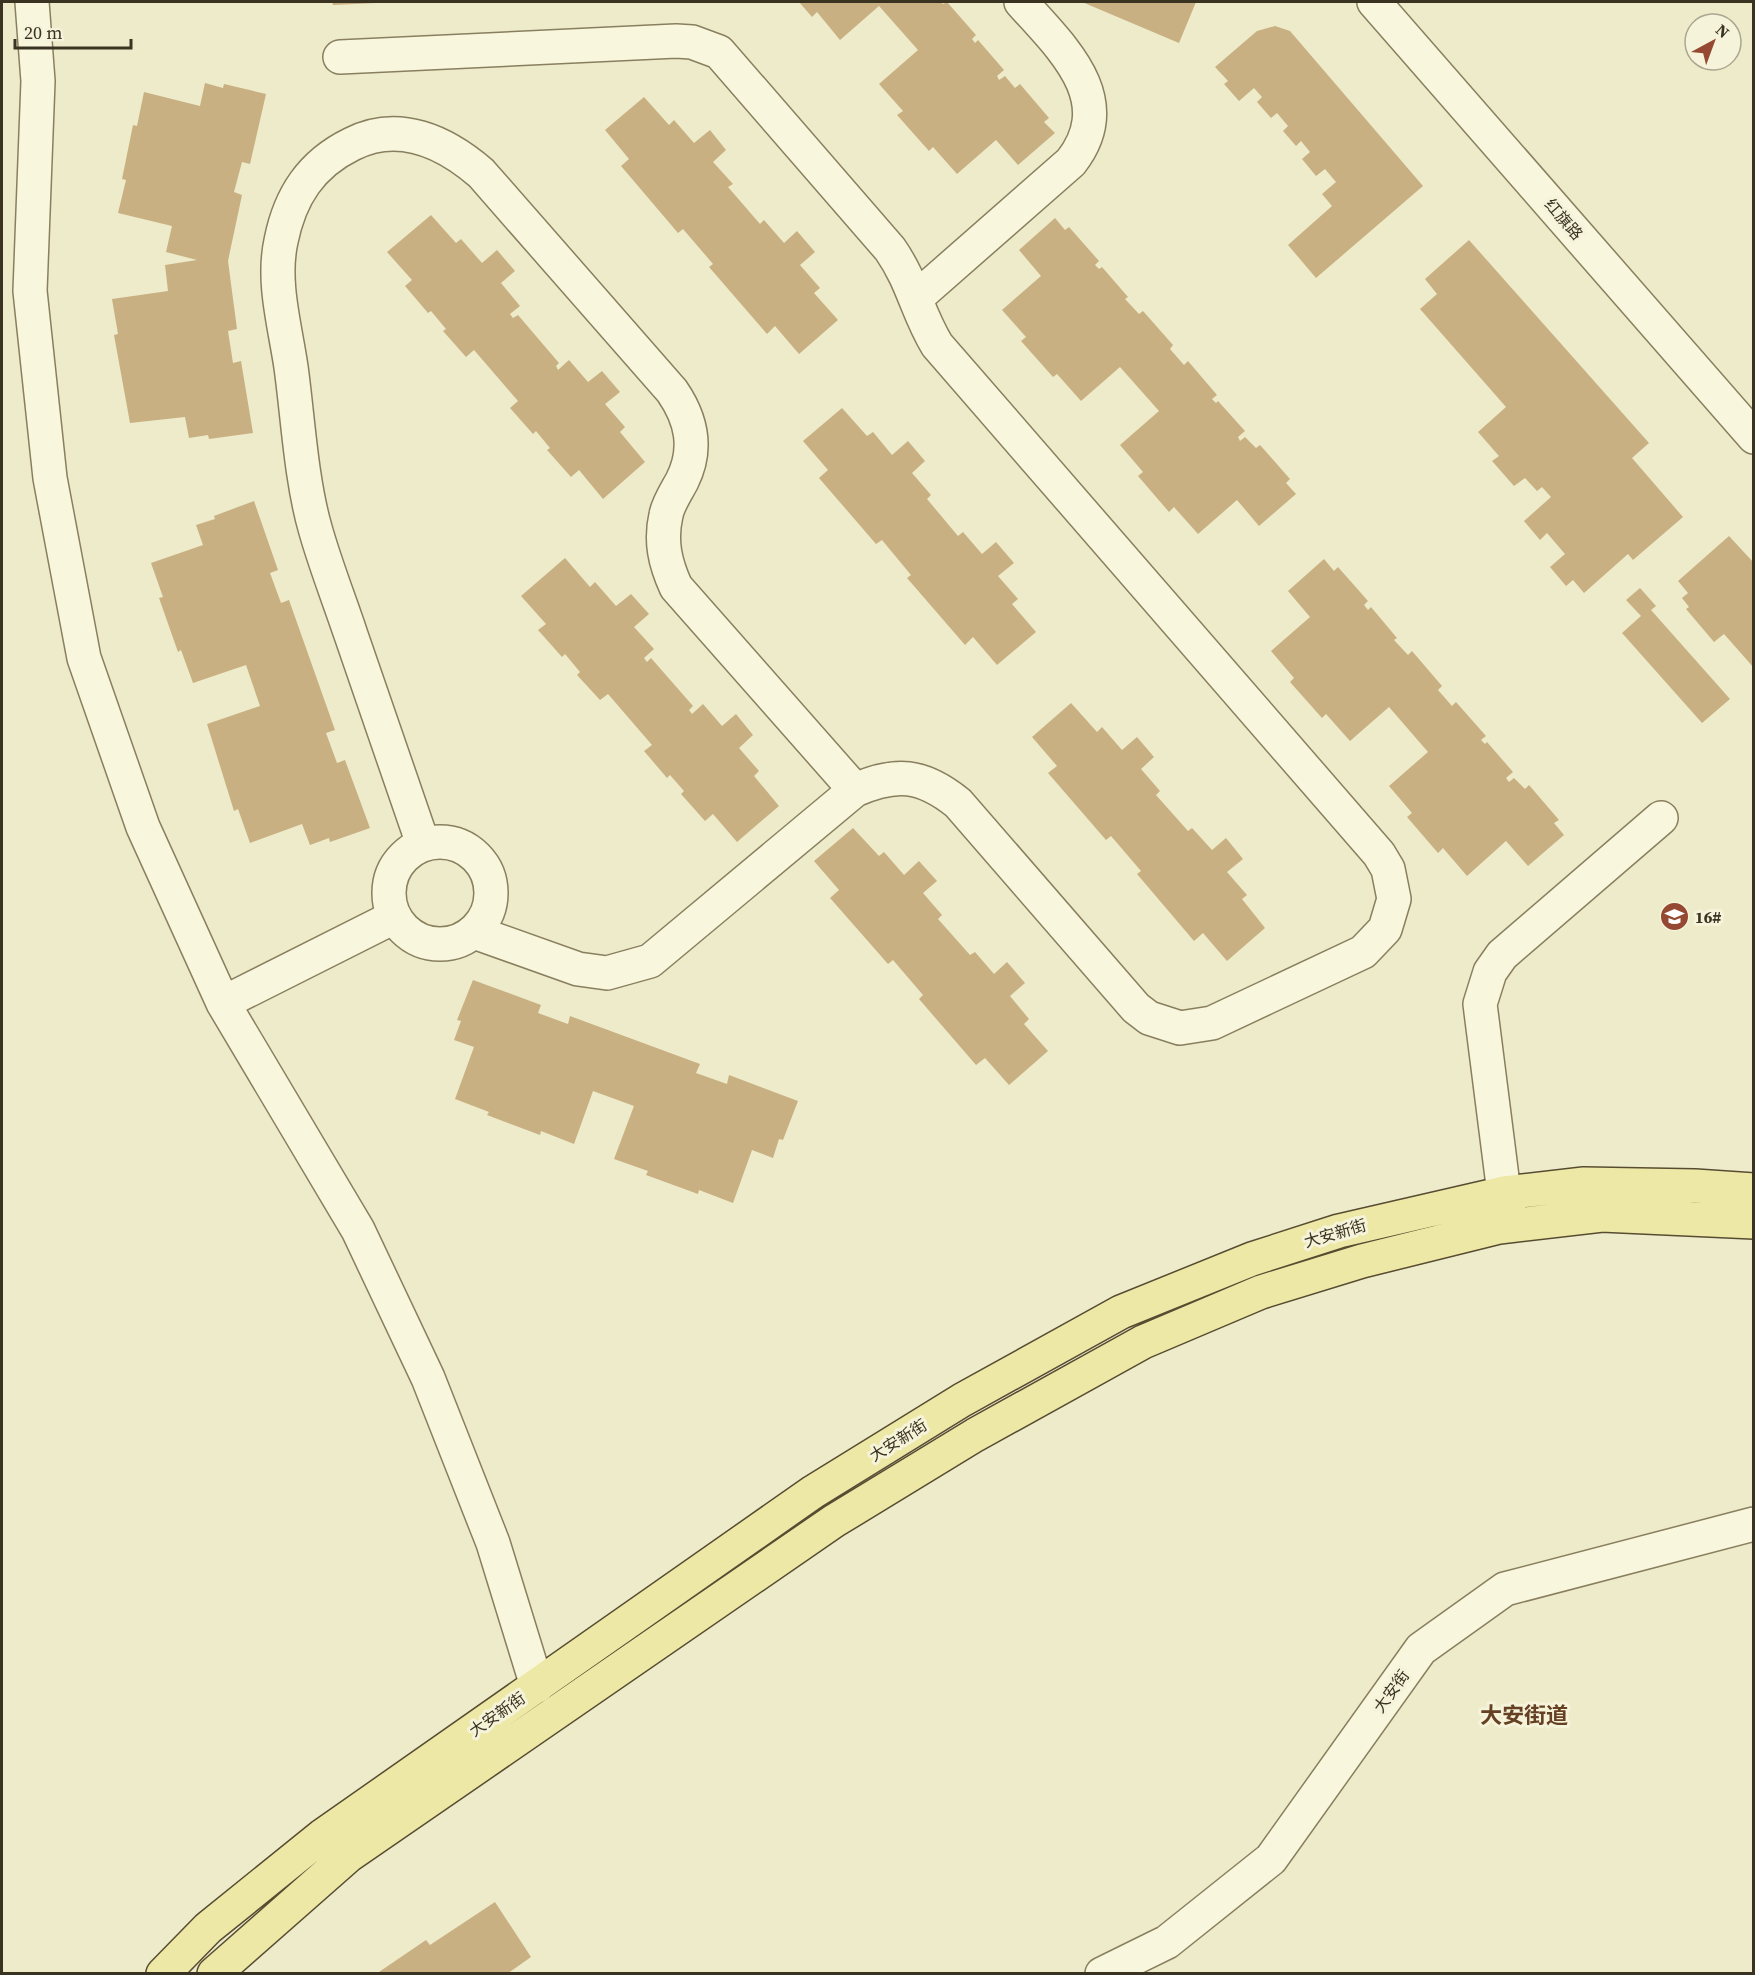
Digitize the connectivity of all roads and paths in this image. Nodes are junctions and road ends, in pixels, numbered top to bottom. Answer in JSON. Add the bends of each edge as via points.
{"nodes":[{"id":1,"x":32,"y":2,"type":"edge"},
{"id":2,"x":1021,"y":2,"type":"edge"},
{"id":3,"x":1374,"y":2,"type":"edge"},
{"id":4,"x":340,"y":57,"type":"dead end"},
{"id":5,"x":916,"y":298,"type":"junction"},
{"id":6,"x":1754,"y":437,"type":"edge"},
{"id":7,"x":855,"y":790,"type":"junction"},
{"id":8,"x":1661,"y":818,"type":"dead end"},
{"id":9,"x":423,"y":844,"type":"junction"},
{"id":10,"x":394,"y":917,"type":"junction"},
{"id":11,"x":474,"y":932,"type":"junction"},
{"id":12,"x":223,"y":1003,"type":"junction"},
{"id":13,"x":1754,"y":1190,"type":"edge"},
{"id":14,"x":1504,"y":1193,"type":"junction"},
{"id":15,"x":1754,"y":1222,"type":"edge"},
{"id":16,"x":1754,"y":1524,"type":"edge"},
{"id":17,"x":537,"y":1686,"type":"junction"},
{"id":18,"x":163,"y":1974,"type":"edge"},
{"id":19,"x":214,"y":1974,"type":"edge"},
{"id":20,"x":1102,"y":1974,"type":"edge"}],
"edges":[{"from":1,"to":12,"type":"street","via":[[38,81],[30,291],[50,478],[84,658],[143,827]]},
{"from":2,"to":5,"type":"street","via":[[1069,56],[1083,79],[1089,107],[1083,144],[1071,162]]},
{"from":3,"to":6,"type":"street","name":"红旗路"},
{"from":4,"to":5,"type":"street","via":[[676,41],[706,45],[729,62],[891,249]]},
{"from":5,"to":7,"type":"street","via":[[938,345],[1379,854],[1388,869],[1394,898],[1385,929],[1363,952],[1212,1023],[1180,1028],[1149,1018],[1136,1008],[958,803],[944,792],[904,777],[879,780]]},
{"from":7,"to":9,"type":"street","via":[[676,587],[669,572],[663,553],[666,513],[692,459],[693,443],[683,407],[672,391],[480,173],[438,142],[388,135],[349,145],[311,172],[284,225],[278,277],[314,526]]},
{"from":7,"to":11,"type":"street","via":[[650,961],[606,973],[578,969]]},
{"from":8,"to":14,"type":"street","via":[[1515,943],[1490,972],[1480,1004]]},
{"from":9,"to":10,"type":"street","via":[[396,866],[389,900]]},
{"from":9,"to":11,"type":"street","via":[[457,845],[473,853],[484,867],[491,884],[491,901]]},
{"from":10,"to":11,"type":"street","via":[[416,939],[430,944],[461,940]]},
{"from":10,"to":12,"type":"street"},
{"from":12,"to":17,"type":"street","via":[[358,1230],[428,1378],[493,1543]]},
{"from":13,"to":14,"type":"main road","name":"大安新街","via":[[1584,1184]]},
{"from":14,"to":17,"type":"main road","name":"大安新街","via":[[1339,1231],[1251,1259],[1121,1312],[962,1400],[813,1492]]},
{"from":15,"to":19,"type":"main road","name":"大安新街","via":[[1602,1215],[1499,1227],[1362,1261],[1261,1292],[1143,1342],[975,1435],[834,1521],[348,1856]]},
{"from":16,"to":20,"type":"street","name":"大安街","via":[[1505,1589],[1421,1650],[1271,1858],[1167,1942]]},
{"from":17,"to":18,"type":"main road","name":"大安新街","via":[[322,1836],[208,1928]]}]}
